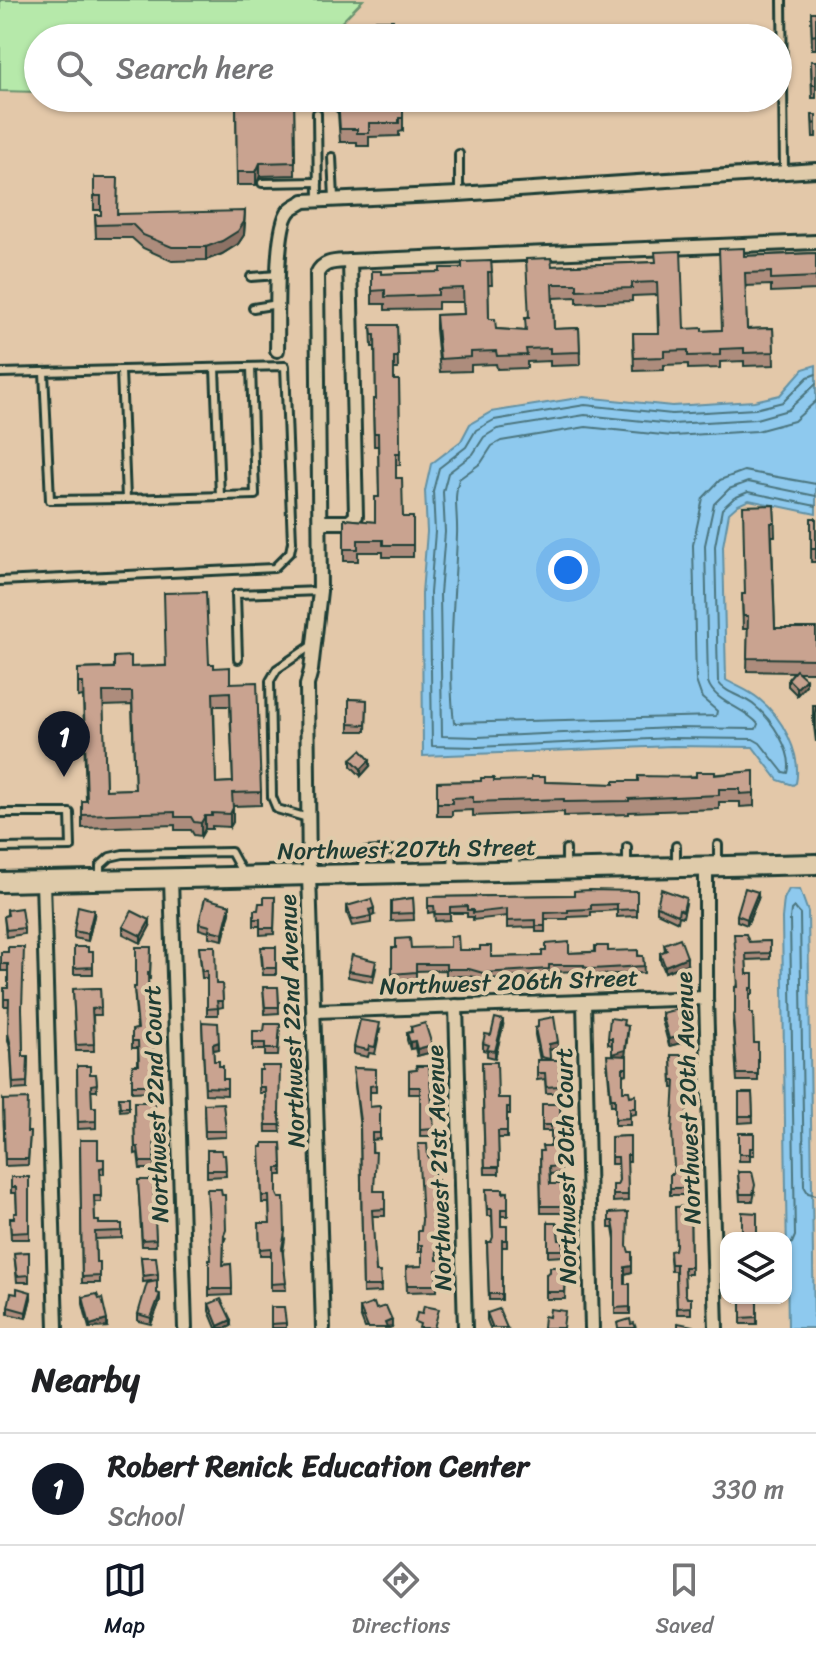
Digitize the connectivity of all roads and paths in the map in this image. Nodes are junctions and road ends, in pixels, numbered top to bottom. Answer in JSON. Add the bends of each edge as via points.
{"nodes":[{"id":1,"x":782,"y":0,"type":"edge"},
{"id":2,"x":782,"y":24,"type":"edge"},
{"id":3,"x":783,"y":112,"type":"edge"},
{"id":4,"x":317,"y":113,"type":"dead end"},
{"id":5,"x":459,"y":154,"type":"dead end"},
{"id":6,"x":332,"y":157,"type":"dead end"},
{"id":7,"x":816,"y":170,"type":"edge"},
{"id":8,"x":784,"y":171,"type":"junction"},
{"id":9,"x":318,"y":182,"type":"junction"},
{"id":10,"x":262,"y":183,"type":"dead end"},
{"id":11,"x":459,"y":194,"type":"junction"},
{"id":12,"x":334,"y":198,"type":"junction"},
{"id":13,"x":318,"y":199,"type":"junction"},
{"id":14,"x":816,"y":242,"type":"edge"},
{"id":15,"x":350,"y":261,"type":"junction"},
{"id":16,"x":278,"y":275,"type":"junction"},
{"id":17,"x":251,"y":277,"type":"dead end"},
{"id":18,"x":278,"y":304,"type":"junction"},
{"id":19,"x":253,"y":308,"type":"dead end"},
{"id":20,"x":277,"y":350,"type":"joint"},
{"id":21,"x":285,"y":366,"type":"junction"},
{"id":22,"x":251,"y":367,"type":"junction"},
{"id":23,"x":215,"y":368,"type":"junction"},
{"id":24,"x":121,"y":371,"type":"junction"},
{"id":25,"x":44,"y":372,"type":"junction"},
{"id":26,"x":0,"y":373,"type":"edge"},
{"id":27,"x":220,"y":496,"type":"junction"},
{"id":28,"x":126,"y":499,"type":"junction"},
{"id":29,"x":320,"y":522,"type":"junction"},
{"id":30,"x":0,"y":581,"type":"edge"},
{"id":31,"x":320,"y":591,"type":"junction"},
{"id":32,"x":314,"y":644,"type":"junction"},
{"id":33,"x":238,"y":659,"type":"dead end"},
{"id":34,"x":0,"y":813,"type":"edge"},
{"id":35,"x":308,"y":818,"type":"junction"},
{"id":36,"x":718,"y":845,"type":"dead end"},
{"id":37,"x":676,"y":846,"type":"dead end"},
{"id":38,"x":627,"y":847,"type":"dead end"},
{"id":39,"x":0,"y":848,"type":"edge"},
{"id":40,"x":566,"y":849,"type":"dead end"},
{"id":41,"x":515,"y":850,"type":"dead end"},
{"id":42,"x":453,"y":851,"type":"dead end"},
{"id":43,"x":816,"y":864,"type":"edge"},
{"id":44,"x":712,"y":866,"type":"junction"},
{"id":45,"x":676,"y":867,"type":"junction"},
{"id":46,"x":627,"y":868,"type":"junction"},
{"id":47,"x":566,"y":869,"type":"junction"},
{"id":48,"x":515,"y":871,"type":"junction"},
{"id":49,"x":452,"y":872,"type":"junction"},
{"id":50,"x":309,"y":875,"type":"junction"},
{"id":51,"x":245,"y":877,"type":"junction"},
{"id":52,"x":100,"y":879,"type":"junction"},
{"id":53,"x":171,"y":879,"type":"junction"},
{"id":54,"x":43,"y":881,"type":"junction"},
{"id":55,"x":0,"y":882,"type":"edge"},
{"id":56,"x":706,"y":998,"type":"junction"},
{"id":57,"x":584,"y":1002,"type":"junction"},
{"id":58,"x":456,"y":1006,"type":"junction"},
{"id":59,"x":314,"y":1011,"type":"junction"},
{"id":60,"x":56,"y":1328,"type":"edge"},
{"id":61,"x":185,"y":1328,"type":"edge"},
{"id":62,"x":323,"y":1328,"type":"edge"},
{"id":63,"x":465,"y":1328,"type":"edge"},
{"id":64,"x":592,"y":1328,"type":"edge"},
{"id":65,"x":716,"y":1328,"type":"edge"}],
"edges":[{"from":1,"to":2,"type":"lane"},
{"from":3,"to":8,"type":"lane"},
{"from":4,"to":9,"type":"lane"},
{"from":5,"to":11,"type":"lane"},
{"from":6,"to":12,"type":"lane"},
{"from":7,"to":8,"type":"street"},
{"from":8,"to":11,"type":"street"},
{"from":9,"to":10,"type":"lane"},
{"from":9,"to":13,"type":"lane"},
{"from":11,"to":12,"type":"street"},
{"from":12,"to":13,"type":"street"},
{"from":13,"to":16,"type":"street","via":[[288,212]]},
{"from":14,"to":15,"type":"street"},
{"from":15,"to":29,"type":"street","name":"Northwest 22nd Avenue","via":[[326,263],[317,274]]},
{"from":15,"to":29,"type":"street","via":[[356,516],[349,522]]},
{"from":16,"to":17,"type":"lane"},
{"from":16,"to":18,"type":"street"},
{"from":18,"to":19,"type":"lane"},
{"from":18,"to":20,"type":"street"},
{"from":20,"to":21,"type":"lane"},
{"from":21,"to":22,"type":"lane"},
{"from":21,"to":30,"type":"lane","via":[[292,542],[290,552],[274,568]]},
{"from":22,"to":23,"type":"lane"},
{"from":22,"to":27,"type":"lane","via":[[255,495]]},
{"from":23,"to":24,"type":"lane"},
{"from":23,"to":27,"type":"lane"},
{"from":24,"to":25,"type":"lane"},
{"from":24,"to":28,"type":"lane"},
{"from":25,"to":26,"type":"lane"},
{"from":25,"to":28,"type":"lane","via":[[50,500]]},
{"from":27,"to":28,"type":"lane"},
{"from":29,"to":31,"type":"street","name":"Northwest 22nd Avenue"},
{"from":31,"to":32,"type":"street","name":"Northwest 22nd Avenue"},
{"from":31,"to":33,"type":"lane","via":[[236,594]]},
{"from":32,"to":35,"type":"street","name":"Northwest 22nd Avenue","via":[[307,685]]},
{"from":32,"to":35,"type":"lane","via":[[277,669],[270,681],[272,797],[277,809]]},
{"from":34,"to":39,"type":"lane","via":[[70,813],[71,847]]},
{"from":35,"to":50,"type":"street","name":"Northwest 22nd Avenue"},
{"from":36,"to":44,"type":"lane"},
{"from":37,"to":45,"type":"lane"},
{"from":38,"to":46,"type":"lane"},
{"from":40,"to":47,"type":"lane"},
{"from":41,"to":48,"type":"lane"},
{"from":42,"to":49,"type":"lane"},
{"from":43,"to":44,"type":"street","name":"Northwest 207th Street"},
{"from":44,"to":45,"type":"street","name":"Northwest 207th Street"},
{"from":44,"to":56,"type":"street","name":"Northwest 20th Avenue"},
{"from":45,"to":46,"type":"street","name":"Northwest 207th Street"},
{"from":46,"to":47,"type":"street","name":"Northwest 207th Street"},
{"from":47,"to":48,"type":"street","name":"Northwest 207th Street"},
{"from":48,"to":49,"type":"street","name":"Northwest 207th Street"},
{"from":49,"to":50,"type":"street","name":"Northwest 207th Street"},
{"from":50,"to":51,"type":"street","name":"Northwest 207th Street"},
{"from":50,"to":59,"type":"street","name":"Northwest 22nd Avenue"},
{"from":51,"to":52,"type":"lane","via":[[231,852],[123,854],[100,866]]},
{"from":51,"to":53,"type":"street","name":"Northwest 207th Street"},
{"from":52,"to":53,"type":"street","name":"Northwest 207th Street"},
{"from":52,"to":54,"type":"street","name":"Northwest 207th Street"},
{"from":53,"to":61,"type":"street","name":"Northwest 22nd Court"},
{"from":54,"to":55,"type":"street","name":"Northwest 207th Street"},
{"from":54,"to":60,"type":"street"},
{"from":56,"to":57,"type":"street","name":"Northwest 206th Street"},
{"from":56,"to":65,"type":"street","name":"Northwest 20th Avenue"},
{"from":57,"to":58,"type":"street","name":"Northwest 206th Street"},
{"from":57,"to":64,"type":"street","name":"Northwest 20th Court"},
{"from":58,"to":59,"type":"street","name":"Northwest 206th Street"},
{"from":58,"to":63,"type":"street","name":"Northwest 21st Avenue"},
{"from":59,"to":62,"type":"street","name":"Northwest 22nd Avenue"}]}
